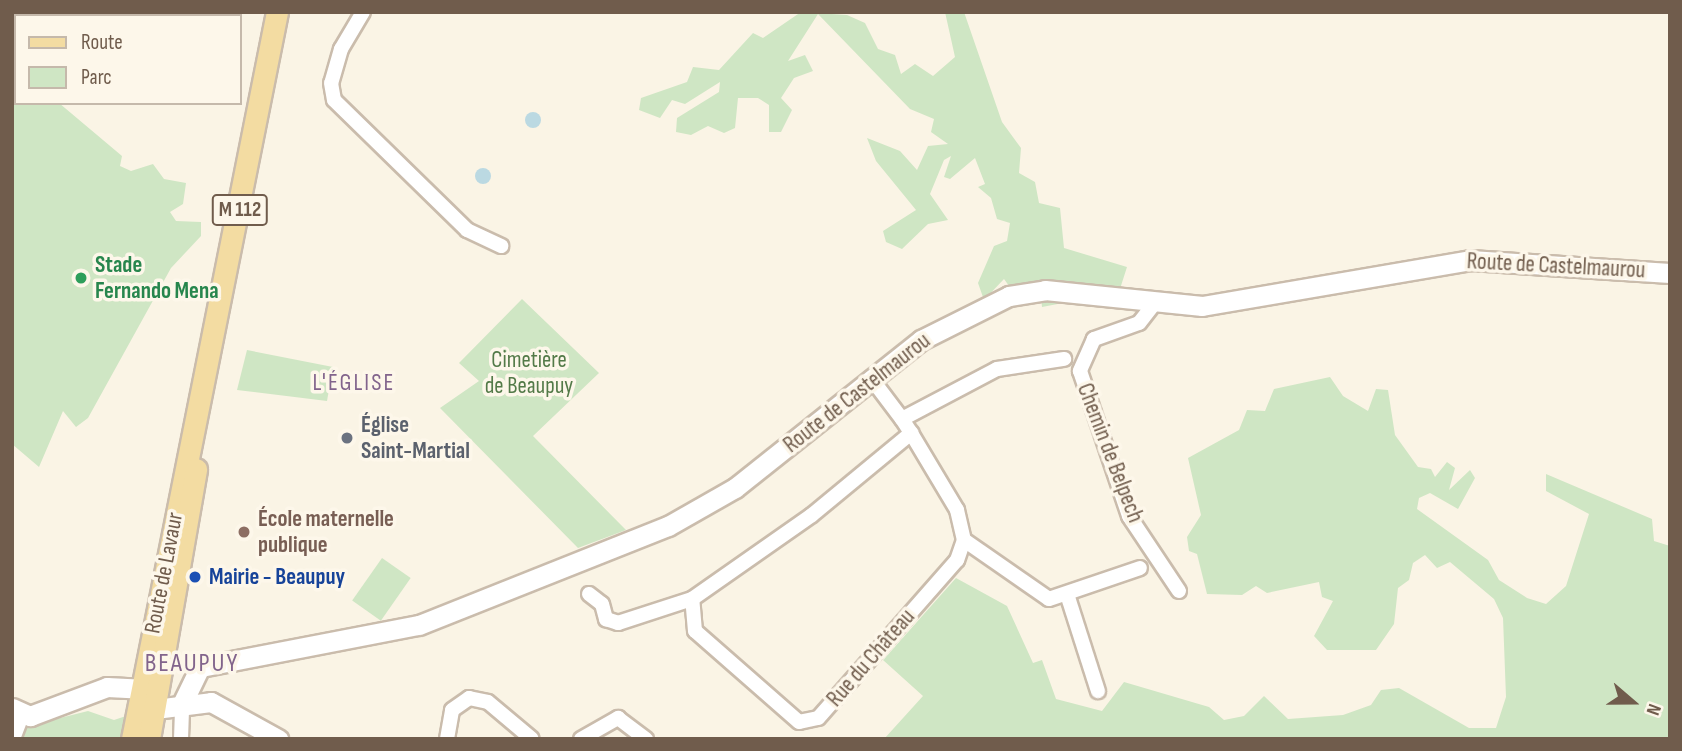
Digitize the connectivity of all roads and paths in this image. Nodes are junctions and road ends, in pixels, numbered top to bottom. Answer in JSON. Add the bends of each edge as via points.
{"nodes":[{"id":1,"x":277,"y":12,"type":"edge"},
{"id":2,"x":356,"y":15,"type":"edge"},
{"id":3,"x":501,"y":246,"type":"dead end"},
{"id":4,"x":1670,"y":273,"type":"edge"},
{"id":5,"x":1154,"y":303,"type":"junction"},
{"id":6,"x":1064,"y":359,"type":"dead end"},
{"id":7,"x":872,"y":378,"type":"junction"},
{"id":8,"x":902,"y":419,"type":"junction"},
{"id":9,"x":911,"y":433,"type":"junction"},
{"id":10,"x":964,"y":540,"type":"junction"},
{"id":11,"x":1140,"y":568,"type":"dead end"},
{"id":12,"x":1180,"y":592,"type":"dead end"},
{"id":13,"x":589,"y":594,"type":"dead end"},
{"id":14,"x":1067,"y":594,"type":"junction"},
{"id":15,"x":692,"y":599,"type":"junction"},
{"id":16,"x":1098,"y":691,"type":"dead end"},
{"id":17,"x":148,"y":699,"type":"junction"},
{"id":18,"x":182,"y":704,"type":"junction"},
{"id":19,"x":17,"y":711,"type":"edge"},
{"id":20,"x":592,"y":736,"type":"edge"},
{"id":21,"x":13,"y":739,"type":"edge"},
{"id":22,"x":132,"y":739,"type":"edge"},
{"id":23,"x":149,"y":739,"type":"edge"},
{"id":24,"x":181,"y":739,"type":"edge"},
{"id":25,"x":278,"y":739,"type":"edge"},
{"id":26,"x":447,"y":739,"type":"edge"},
{"id":27,"x":531,"y":739,"type":"edge"},
{"id":28,"x":646,"y":739,"type":"edge"}],
"edges":[{"from":1,"to":17,"type":"main road","name":"Route de Lavaur","number":"M 112"},
{"from":2,"to":3,"type":"street","via":[[331,83],[334,100],[467,230]]},
{"from":4,"to":5,"type":"street","name":"Route de Castelmaurou","via":[[1470,260],[1228,303]]},
{"from":5,"to":7,"type":"street","name":"Route de Castelmaurou","via":[[1045,289],[1017,294],[921,340]]},
{"from":5,"to":12,"type":"street","name":"Chemin de Belpech","via":[[1139,323],[1094,339],[1080,372],[1129,516]]},
{"from":6,"to":8,"type":"street","via":[[997,369]]},
{"from":7,"to":8,"type":"street"},
{"from":7,"to":18,"type":"street","name":"Route de Castelmaurou","via":[[735,488],[668,526],[419,625],[200,667]]},
{"from":8,"to":9,"type":"street"},
{"from":9,"to":10,"type":"street","via":[[957,510]]},
{"from":9,"to":15,"type":"street","via":[[812,514]]},
{"from":10,"to":14,"type":"street","via":[[1041,595]]},
{"from":10,"to":15,"type":"street","name":"Rue du Château","via":[[957,560],[818,718],[808,722],[790,717],[695,631]]},
{"from":11,"to":14,"type":"street"},
{"from":13,"to":15,"type":"street","via":[[602,604],[606,619],[618,623]]},
{"from":14,"to":16,"type":"street"},
{"from":17,"to":18,"type":"street"},
{"from":17,"to":19,"type":"street","via":[[97,691]]},
{"from":17,"to":22,"type":"main road","name":"Route de Lavaur","number":"M 112"},
{"from":17,"to":23,"type":"main road","name":"Route de Lavaur","number":"M 112"},
{"from":18,"to":24,"type":"street"},
{"from":18,"to":25,"type":"street","via":[[211,702]]},
{"from":19,"to":21,"type":"street"},
{"from":20,"to":28,"type":"street","via":[[618,718]]},
{"from":26,"to":27,"type":"street","via":[[452,710],[469,698],[498,708]]}]}
